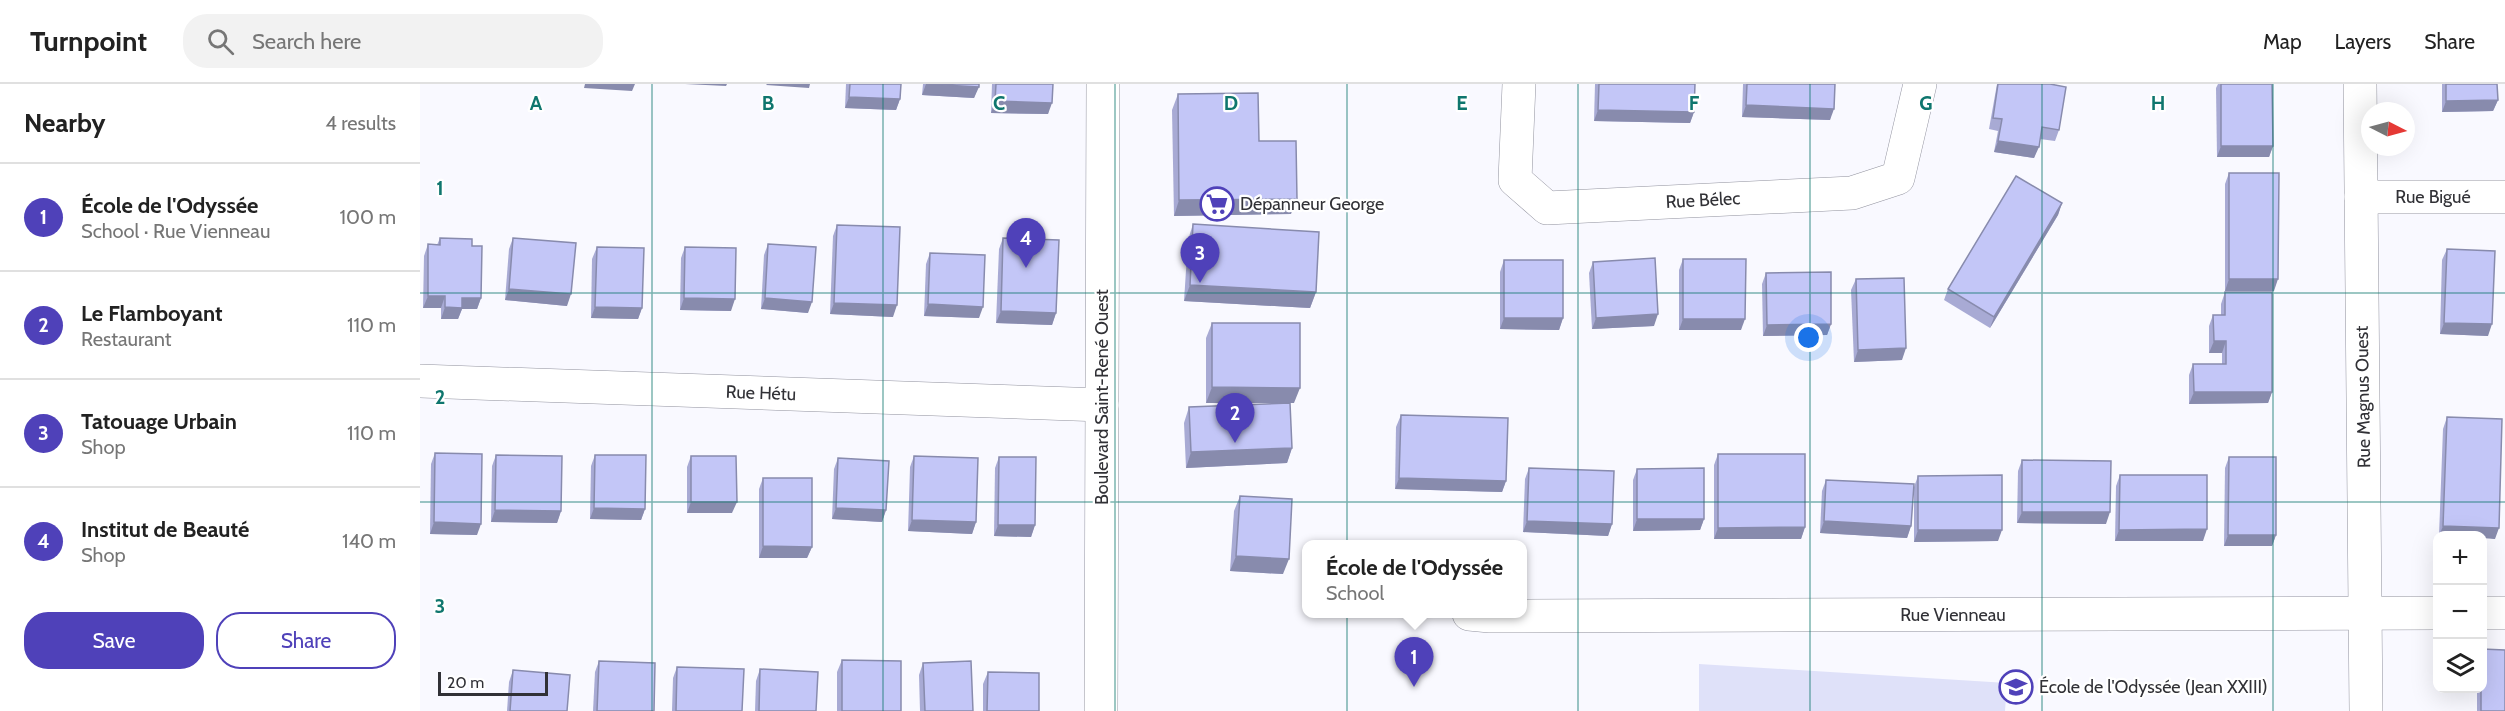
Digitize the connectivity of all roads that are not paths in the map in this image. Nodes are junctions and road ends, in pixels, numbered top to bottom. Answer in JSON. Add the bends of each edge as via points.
{"nodes":[{"id":1,"x":1103,"y":84,"type":"edge"},
{"id":2,"x":1519,"y":84,"type":"edge"},
{"id":3,"x":1920,"y":84,"type":"edge"},
{"id":4,"x":2360,"y":84,"type":"edge"},
{"id":5,"x":2361,"y":197,"type":"junction"},
{"id":6,"x":2505,"y":197,"type":"edge"},
{"id":7,"x":420,"y":381,"type":"edge"},
{"id":8,"x":1102,"y":405,"type":"junction"},
{"id":9,"x":2433,"y":613,"type":"edge"},
{"id":10,"x":2487,"y":613,"type":"edge"},
{"id":11,"x":2505,"y":613,"type":"edge"},
{"id":12,"x":2366,"y":614,"type":"junction"},
{"id":13,"x":1527,"y":616,"type":"edge"},
{"id":14,"x":1101,"y":711,"type":"edge"},
{"id":15,"x":2366,"y":711,"type":"edge"}],
"edges":[{"from":1,"to":8,"type":"street","name":"Boulevard Saint-René Ouest"},
{"from":2,"to":3,"type":"street","name":"Rue Bélec","via":[[1515,180],[1547,208],[1852,193],[1887,182],[1898,178]]},
{"from":4,"to":5,"type":"street","name":"Rue Magnus Ouest"},
{"from":5,"to":6,"type":"street","name":"Rue Bigué"},
{"from":5,"to":12,"type":"street","name":"Rue Magnus Ouest"},
{"from":7,"to":8,"type":"street","name":"Rue Hétu"},
{"from":8,"to":14,"type":"street","name":"Boulevard Saint-René Ouest"},
{"from":9,"to":12,"type":"street","name":"Rue Vienneau"},
{"from":10,"to":11,"type":"street"},
{"from":12,"to":13,"type":"street","name":"Rue Vienneau"},
{"from":12,"to":15,"type":"street","name":"Rue Magnus Ouest"}]}
